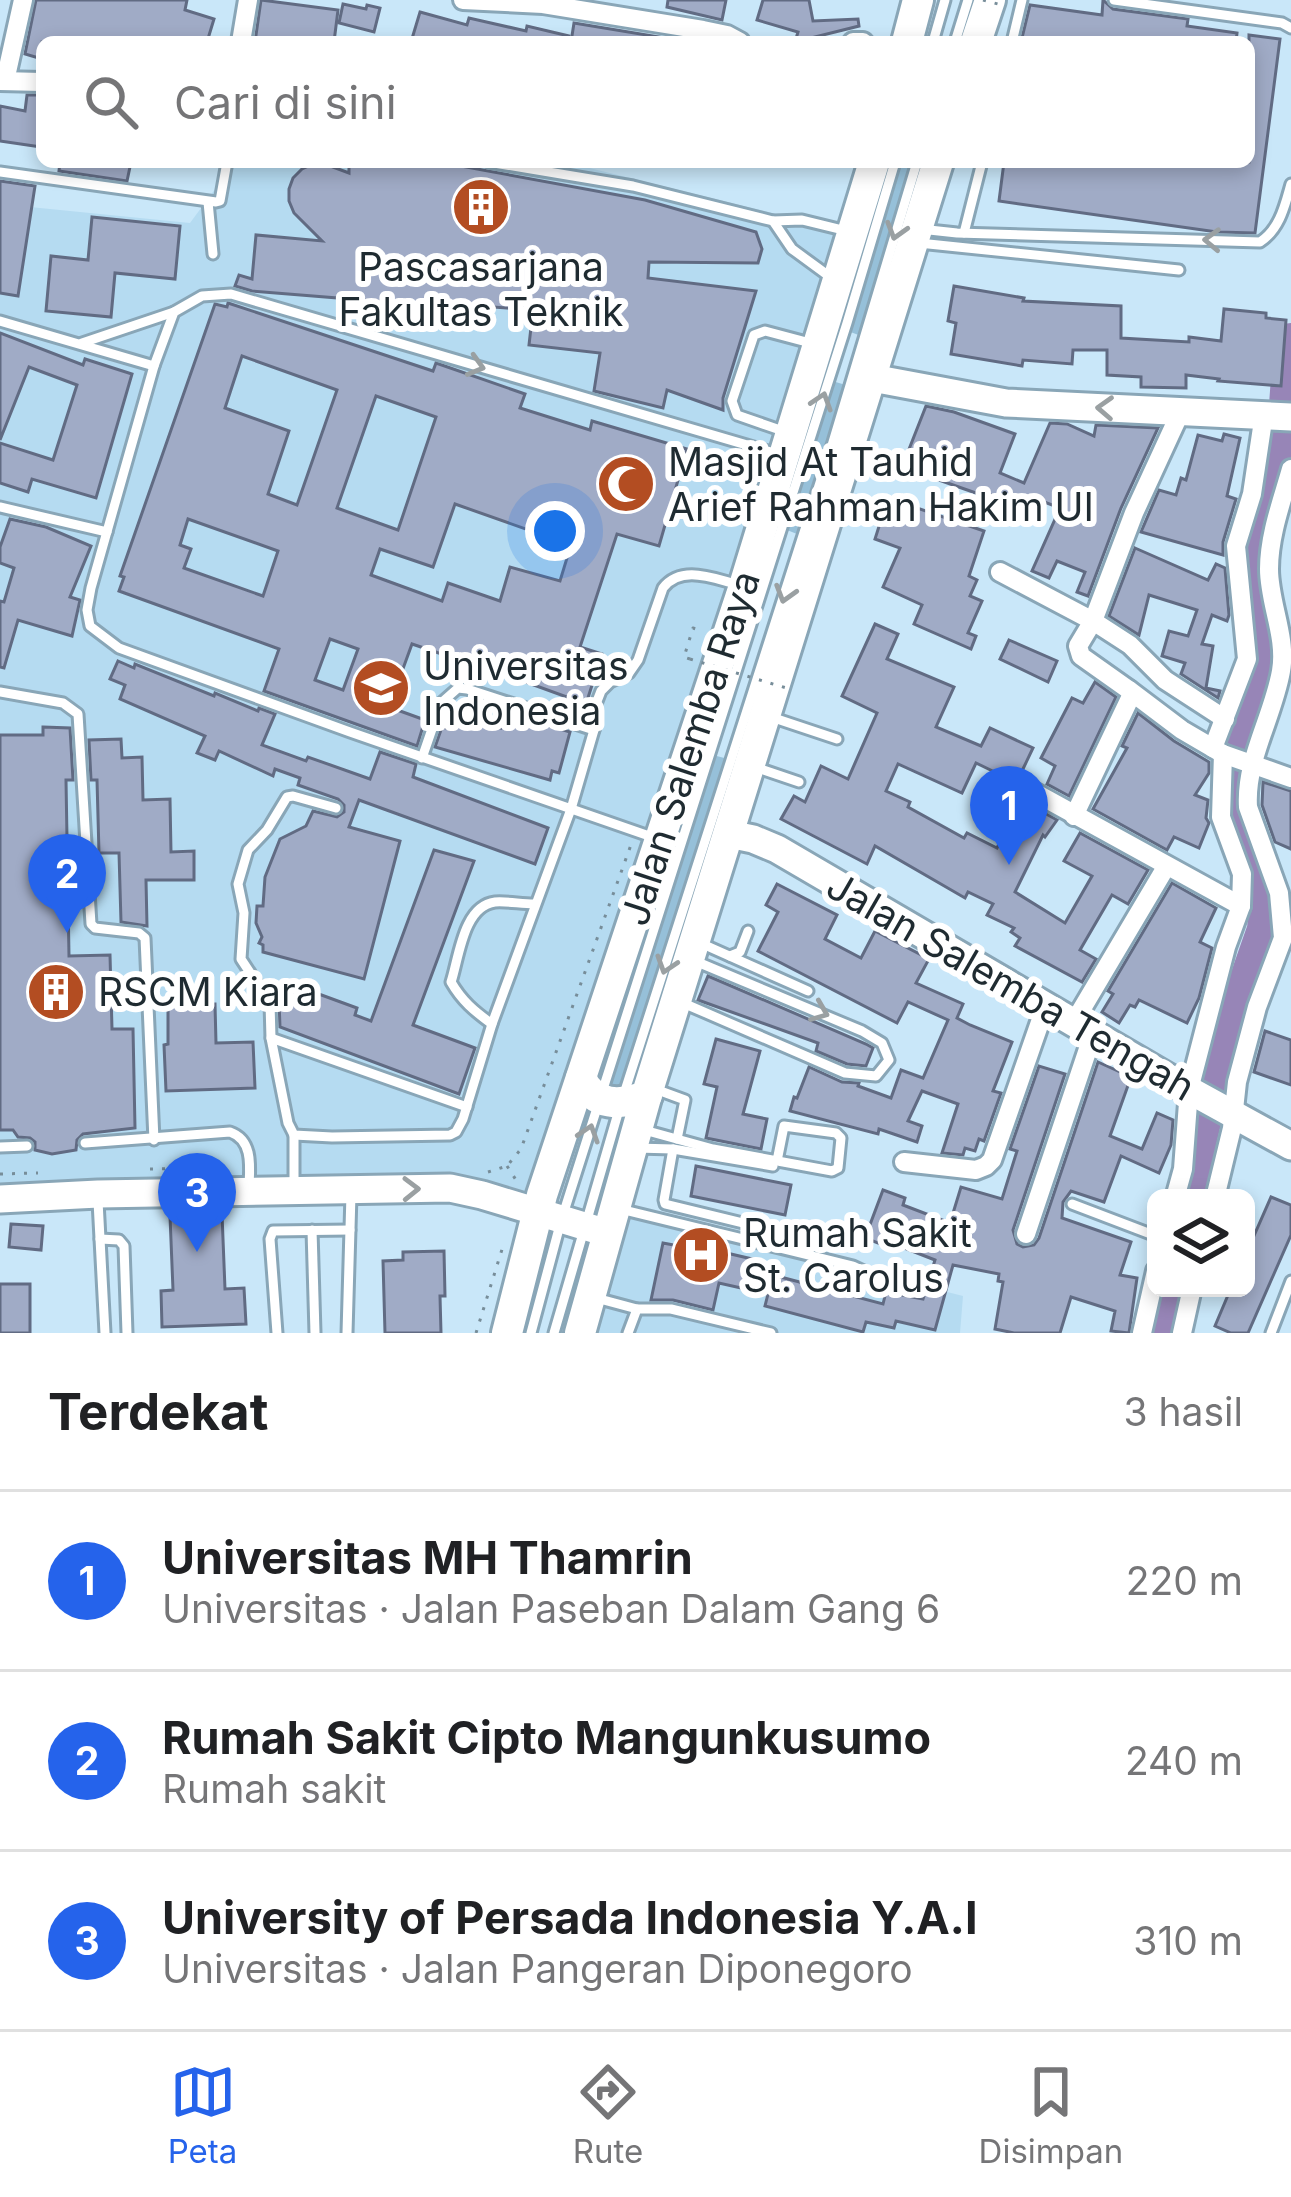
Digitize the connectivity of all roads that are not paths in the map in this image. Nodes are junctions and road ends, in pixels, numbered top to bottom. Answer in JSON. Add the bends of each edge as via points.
{"nodes":[{"id":1,"x":23,"y":0,"type":"edge"},
{"id":2,"x":248,"y":0,"type":"edge"},
{"id":3,"x":463,"y":0,"type":"edge"},
{"id":4,"x":918,"y":0,"type":"edge"},
{"id":5,"x":945,"y":0,"type":"edge"},
{"id":6,"x":968,"y":0,"type":"edge"},
{"id":7,"x":1022,"y":0,"type":"edge"},
{"id":8,"x":1114,"y":0,"type":"edge"},
{"id":9,"x":990,"y":1,"type":"edge"},
{"id":10,"x":543,"y":2,"type":"edge"},
{"id":11,"x":1291,"y":28,"type":"edge"},
{"id":12,"x":242,"y":36,"type":"edge"},
{"id":13,"x":730,"y":36,"type":"edge"},
{"id":14,"x":909,"y":36,"type":"edge"},
{"id":15,"x":935,"y":36,"type":"edge"},
{"id":16,"x":957,"y":36,"type":"edge"},
{"id":17,"x":978,"y":36,"type":"edge"},
{"id":18,"x":1013,"y":36,"type":"edge"},
{"id":19,"x":2,"y":81,"type":"edge"},
{"id":20,"x":36,"y":82,"type":"edge"},
{"id":21,"x":226,"y":168,"type":"edge"},
{"id":22,"x":524,"y":168,"type":"edge"},
{"id":23,"x":872,"y":168,"type":"edge"},
{"id":24,"x":893,"y":168,"type":"edge"},
{"id":25,"x":915,"y":168,"type":"edge"},
{"id":26,"x":936,"y":168,"type":"edge"},
{"id":27,"x":980,"y":168,"type":"edge"},
{"id":28,"x":0,"y":172,"type":"edge"},
{"id":29,"x":1291,"y":184,"type":"edge"},
{"id":30,"x":208,"y":202,"type":"junction"},
{"id":31,"x":773,"y":220,"type":"junction"},
{"id":32,"x":854,"y":232,"type":"junction"},
{"id":33,"x":964,"y":233,"type":"junction"},
{"id":34,"x":915,"y":235,"type":"junction"},
{"id":35,"x":213,"y":254,"type":"dead end"},
{"id":36,"x":1179,"y":270,"type":"dead end"},
{"id":37,"x":838,"y":283,"type":"junction"},
{"id":38,"x":174,"y":311,"type":"junction"},
{"id":39,"x":0,"y":321,"type":"edge"},
{"id":40,"x":79,"y":344,"type":"junction"},
{"id":41,"x":819,"y":345,"type":"junction"},
{"id":42,"x":154,"y":366,"type":"junction"},
{"id":43,"x":872,"y":378,"type":"junction"},
{"id":44,"x":1181,"y":411,"type":"junction"},
{"id":45,"x":1276,"y":415,"type":"edge"},
{"id":46,"x":789,"y":445,"type":"junction"},
{"id":47,"x":1291,"y":469,"type":"edge"},
{"id":48,"x":0,"y":506,"type":"edge"},
{"id":49,"x":107,"y":532,"type":"junction"},
{"id":50,"x":1000,"y":572,"type":"dead end"},
{"id":51,"x":744,"y":586,"type":"junction"},
{"id":52,"x":1093,"y":621,"type":"junction"},
{"id":53,"x":1129,"y":690,"type":"junction"},
{"id":54,"x":0,"y":692,"type":"edge"},
{"id":55,"x":766,"y":715,"type":"junction"},
{"id":56,"x":1226,"y":719,"type":"junction"},
{"id":57,"x":594,"y":730,"type":"junction"},
{"id":58,"x":838,"y":739,"type":"dead end"},
{"id":59,"x":1220,"y":752,"type":"junction"},
{"id":60,"x":422,"y":758,"type":"junction"},
{"id":61,"x":750,"y":765,"type":"junction"},
{"id":62,"x":1250,"y":766,"type":"junction"},
{"id":63,"x":1290,"y":774,"type":"edge"},
{"id":64,"x":799,"y":782,"type":"dead end"},
{"id":65,"x":1019,"y":784,"type":"dead end"},
{"id":66,"x":336,"y":808,"type":"dead end"},
{"id":67,"x":571,"y":809,"type":"junction"},
{"id":68,"x":1074,"y":816,"type":"junction"},
{"id":69,"x":729,"y":834,"type":"junction"},
{"id":70,"x":648,"y":835,"type":"junction"},
{"id":71,"x":1166,"y":867,"type":"junction"},
{"id":72,"x":534,"y":904,"type":"junction"},
{"id":73,"x":1241,"y":906,"type":"junction"},
{"id":74,"x":748,"y":931,"type":"dead end"},
{"id":75,"x":1287,"y":939,"type":"edge"},
{"id":76,"x":693,"y":950,"type":"junction"},
{"id":77,"x":730,"y":956,"type":"junction"},
{"id":78,"x":808,"y":991,"type":"dead end"},
{"id":79,"x":677,"y":1000,"type":"junction"},
{"id":80,"x":1046,"y":1005,"type":"junction"},
{"id":81,"x":492,"y":1024,"type":"junction"},
{"id":82,"x":1083,"y":1028,"type":"junction"},
{"id":83,"x":271,"y":1038,"type":"junction"},
{"id":84,"x":1192,"y":1092,"type":"junction"},
{"id":85,"x":624,"y":1105,"type":"junction"},
{"id":86,"x":467,"y":1107,"type":"junction"},
{"id":87,"x":1228,"y":1113,"type":"junction"},
{"id":88,"x":294,"y":1135,"type":"junction"},
{"id":89,"x":154,"y":1140,"type":"junction"},
{"id":90,"x":85,"y":1143,"type":"dead end"},
{"id":91,"x":675,"y":1144,"type":"junction"},
{"id":92,"x":27,"y":1146,"type":"dead end"},
{"id":93,"x":1291,"y":1146,"type":"edge"},
{"id":94,"x":0,"y":1147,"type":"edge"},
{"id":95,"x":777,"y":1161,"type":"junction"},
{"id":96,"x":904,"y":1162,"type":"dead end"},
{"id":97,"x":807,"y":1180,"type":"dead end"},
{"id":98,"x":1177,"y":1189,"type":"edge"},
{"id":99,"x":1216,"y":1189,"type":"edge"},
{"id":100,"x":351,"y":1190,"type":"junction"},
{"id":101,"x":294,"y":1191,"type":"junction"},
{"id":102,"x":249,"y":1192,"type":"junction"},
{"id":103,"x":98,"y":1194,"type":"junction"},
{"id":104,"x":0,"y":1199,"type":"edge"},
{"id":105,"x":1072,"y":1204,"type":"dead end"},
{"id":106,"x":563,"y":1214,"type":"junction"},
{"id":107,"x":311,"y":1230,"type":"junction"},
{"id":108,"x":350,"y":1230,"type":"junction"},
{"id":109,"x":792,"y":1232,"type":"dead end"},
{"id":110,"x":1147,"y":1233,"type":"edge"},
{"id":111,"x":1026,"y":1234,"type":"dead end"},
{"id":112,"x":100,"y":1239,"type":"junction"},
{"id":113,"x":1291,"y":1281,"type":"edge"},
{"id":114,"x":891,"y":1284,"type":"dead end"},
{"id":115,"x":590,"y":1296,"type":"junction"},
{"id":116,"x":1150,"y":1297,"type":"edge"},
{"id":117,"x":1190,"y":1297,"type":"edge"},
{"id":118,"x":637,"y":1309,"type":"junction"},
{"id":119,"x":105,"y":1333,"type":"edge"},
{"id":120,"x":127,"y":1333,"type":"edge"},
{"id":121,"x":277,"y":1333,"type":"edge"},
{"id":122,"x":315,"y":1333,"type":"edge"},
{"id":123,"x":347,"y":1333,"type":"edge"},
{"id":124,"x":507,"y":1333,"type":"edge"},
{"id":125,"x":531,"y":1333,"type":"edge"},
{"id":126,"x":554,"y":1333,"type":"edge"},
{"id":127,"x":580,"y":1333,"type":"edge"},
{"id":128,"x":628,"y":1333,"type":"edge"},
{"id":129,"x":771,"y":1333,"type":"edge"},
{"id":130,"x":1142,"y":1333,"type":"edge"},
{"id":131,"x":1182,"y":1333,"type":"edge"},
{"id":132,"x":1271,"y":1333,"type":"edge"}],
"edges":[{"from":1,"to":19,"type":"street"},
{"from":2,"to":12,"type":"street"},
{"from":3,"to":10,"type":"street"},
{"from":4,"to":14,"type":"main road"},
{"from":5,"to":15,"type":"lane"},
{"from":6,"to":16,"type":"lane"},
{"from":7,"to":18,"type":"lane"},
{"from":8,"to":11,"type":"lane"},
{"from":9,"to":17,"type":"main road"},
{"from":10,"to":13,"type":"street"},
{"from":19,"to":20,"type":"street"},
{"from":21,"to":30,"type":"lane","via":[[220,201]]},
{"from":22,"to":31,"type":"lane"},
{"from":23,"to":32,"type":"main road","name":"Jalan Salemba Raya"},
{"from":85,"to":24,"type":"lane","one_way":true},
{"from":25,"to":85,"type":"lane","one_way":true},
{"from":26,"to":34,"type":"main road","name":"Jalan Salemba Raya"},
{"from":27,"to":33,"type":"lane"},
{"from":28,"to":30,"type":"lane"},
{"from":29,"to":33,"type":"lane","one_way":true,"via":[[1276,226],[1260,242]]},
{"from":30,"to":35,"type":"lane"},
{"from":31,"to":32,"type":"lane"},
{"from":31,"to":37,"type":"lane","via":[[792,249]]},
{"from":32,"to":37,"type":"main road","name":"Jalan Salemba Raya"},
{"from":33,"to":34,"type":"lane"},
{"from":34,"to":36,"type":"lane","via":[[947,248]]},
{"from":34,"to":43,"type":"main road","name":"Jalan Salemba Raya"},
{"from":37,"to":41,"type":"main road","name":"Jalan Salemba Raya"},
{"from":38,"to":40,"type":"lane"},
{"from":38,"to":42,"type":"lane"},
{"from":38,"to":46,"type":"lane","one_way":true,"via":[[202,296],[231,294]]},
{"from":39,"to":40,"type":"lane"},
{"from":40,"to":42,"type":"lane"},
{"from":41,"to":46,"type":"main road","name":"Jalan Salemba Raya"},
{"from":41,"to":46,"type":"lane","via":[[754,334],[733,401],[736,415]]},
{"from":42,"to":49,"type":"lane"},
{"from":44,"to":43,"type":"main road","one_way":true,"via":[[1006,403]]},
{"from":43,"to":55,"type":"main road","name":"Jalan Salemba Raya"},
{"from":44,"to":45,"type":"main road"},
{"from":44,"to":52,"type":"street"},
{"from":45,"to":56,"type":"street","via":[[1236,546],[1247,659]]},
{"from":46,"to":51,"type":"main road","name":"Jalan Salemba Raya"},
{"from":47,"to":62,"type":"street","via":[[1269,571],[1281,672]]},
{"from":48,"to":49,"type":"lane"},
{"from":49,"to":60,"type":"lane","via":[[88,610],[103,638]]},
{"from":50,"to":52,"type":"street"},
{"from":51,"to":57,"type":"lane","via":[[700,575],[671,578],[638,660],[601,691]]},
{"from":51,"to":70,"type":"main road","name":"Jalan Salemba Raya"},
{"from":52,"to":53,"type":"street","via":[[1080,640],[1081,656]]},
{"from":52,"to":56,"type":"street"},
{"from":53,"to":59,"type":"street"},
{"from":53,"to":68,"type":"street"},
{"from":54,"to":89,"type":"lane","via":[[63,703],[77,714],[91,924],[145,938]]},
{"from":55,"to":58,"type":"lane"},
{"from":55,"to":61,"type":"main road","name":"Jalan Salemba Raya"},
{"from":56,"to":59,"type":"street"},
{"from":57,"to":60,"type":"lane","via":[[458,688],[441,703]]},
{"from":57,"to":67,"type":"lane"},
{"from":59,"to":62,"type":"street"},
{"from":59,"to":73,"type":"street","via":[[1222,818],[1242,874]]},
{"from":60,"to":67,"type":"lane"},
{"from":61,"to":64,"type":"lane"},
{"from":61,"to":69,"type":"main road","name":"Jalan Salemba Raya"},
{"from":62,"to":63,"type":"street"},
{"from":62,"to":75,"type":"street","via":[[1248,807]]},
{"from":65,"to":68,"type":"street"},
{"from":66,"to":83,"type":"lane","via":[[287,797],[248,850],[238,884],[241,959],[270,1003]]},
{"from":67,"to":70,"type":"lane"},
{"from":67,"to":72,"type":"lane"},
{"from":68,"to":71,"type":"street"},
{"from":69,"to":76,"type":"main road","name":"Jalan Salemba Raya"},
{"from":69,"to":80,"type":"main road","name":"Jalan Salemba Tengah","via":[[777,849]]},
{"from":70,"to":85,"type":"main road","name":"Jalan Salemba Raya"},
{"from":71,"to":73,"type":"street"},
{"from":71,"to":82,"type":"street"},
{"from":72,"to":81,"type":"lane"},
{"from":72,"to":81,"type":"lane","via":[[482,906],[466,933],[451,982]]},
{"from":73,"to":84,"type":"street"},
{"from":74,"to":77,"type":"lane"},
{"from":75,"to":87,"type":"street","via":[[1257,1007]]},
{"from":76,"to":77,"type":"lane"},
{"from":76,"to":79,"type":"main road","name":"Jalan Salemba Raya"},
{"from":76,"to":79,"type":"lane","one_way":true,"via":[[862,1031],[883,1043],[889,1060],[876,1076],[845,1073]]},
{"from":77,"to":78,"type":"lane"},
{"from":79,"to":85,"type":"main road","name":"Jalan Salemba Raya"},
{"from":80,"to":82,"type":"main road","name":"Jalan Salemba Tengah"},
{"from":80,"to":96,"type":"street","via":[[992,1160],[976,1170]]},
{"from":81,"to":86,"type":"lane"},
{"from":82,"to":84,"type":"main road","name":"Jalan Salemba Tengah"},
{"from":82,"to":111,"type":"street"},
{"from":83,"to":86,"type":"lane"},
{"from":83,"to":88,"type":"lane"},
{"from":84,"to":87,"type":"main road","name":"Jalan Salemba Tengah"},
{"from":84,"to":98,"type":"street"},
{"from":85,"to":91,"type":"lane"},
{"from":85,"to":91,"type":"lane"},
{"from":85,"to":91,"type":"lane","via":[[685,1100]]},
{"from":85,"to":106,"type":"main road","name":"Jalan Salemba Raya"},
{"from":85,"to":106,"type":"main road","name":"Jalan Salemba Raya"},
{"from":85,"to":106,"type":"lane","one_way":true},
{"from":86,"to":88,"type":"lane","via":[[450,1135]]},
{"from":87,"to":93,"type":"main road","name":"Jalan Salemba Tengah"},
{"from":87,"to":99,"type":"street"},
{"from":88,"to":101,"type":"lane"},
{"from":89,"to":90,"type":"lane"},
{"from":89,"to":102,"type":"lane","via":[[239,1136]]},
{"from":91,"to":95,"type":"lane"},
{"from":91,"to":97,"type":"lane","via":[[805,1172]]},
{"from":91,"to":109,"type":"lane","via":[[665,1204]]},
{"from":92,"to":94,"type":"lane"},
{"from":95,"to":95,"type":"lane","via":[[832,1171],[841,1138],[784,1126]]},
{"from":100,"to":101,"type":"main road"},
{"from":100,"to":106,"type":"main road","one_way":true,"via":[[450,1188]]},
{"from":100,"to":108,"type":"lane"},
{"from":101,"to":102,"type":"main road"},
{"from":102,"to":103,"type":"main road","via":[[172,1202]]},
{"from":103,"to":104,"type":"main road"},
{"from":103,"to":112,"type":"lane"},
{"from":105,"to":110,"type":"lane"},
{"from":106,"to":114,"type":"lane","via":[[853,1265]]},
{"from":106,"to":115,"type":"main road","name":"Jalan Salemba Raya"},
{"from":106,"to":124,"type":"main road","name":"Jalan Salemba Raya"},
{"from":106,"to":125,"type":"lane"},
{"from":106,"to":126,"type":"lane"},
{"from":107,"to":108,"type":"lane"},
{"from":107,"to":121,"type":"lane","via":[[273,1231],[270,1239]]},
{"from":107,"to":122,"type":"lane"},
{"from":108,"to":123,"type":"lane"},
{"from":112,"to":119,"type":"lane"},
{"from":112,"to":120,"type":"lane","via":[[124,1246]]},
{"from":113,"to":132,"type":"lane"},
{"from":115,"to":118,"type":"lane"},
{"from":115,"to":127,"type":"main road","name":"Jalan Salemba Raya"},
{"from":116,"to":130,"type":"street"},
{"from":117,"to":131,"type":"street"},
{"from":118,"to":128,"type":"lane"},
{"from":118,"to":129,"type":"lane"}]}
